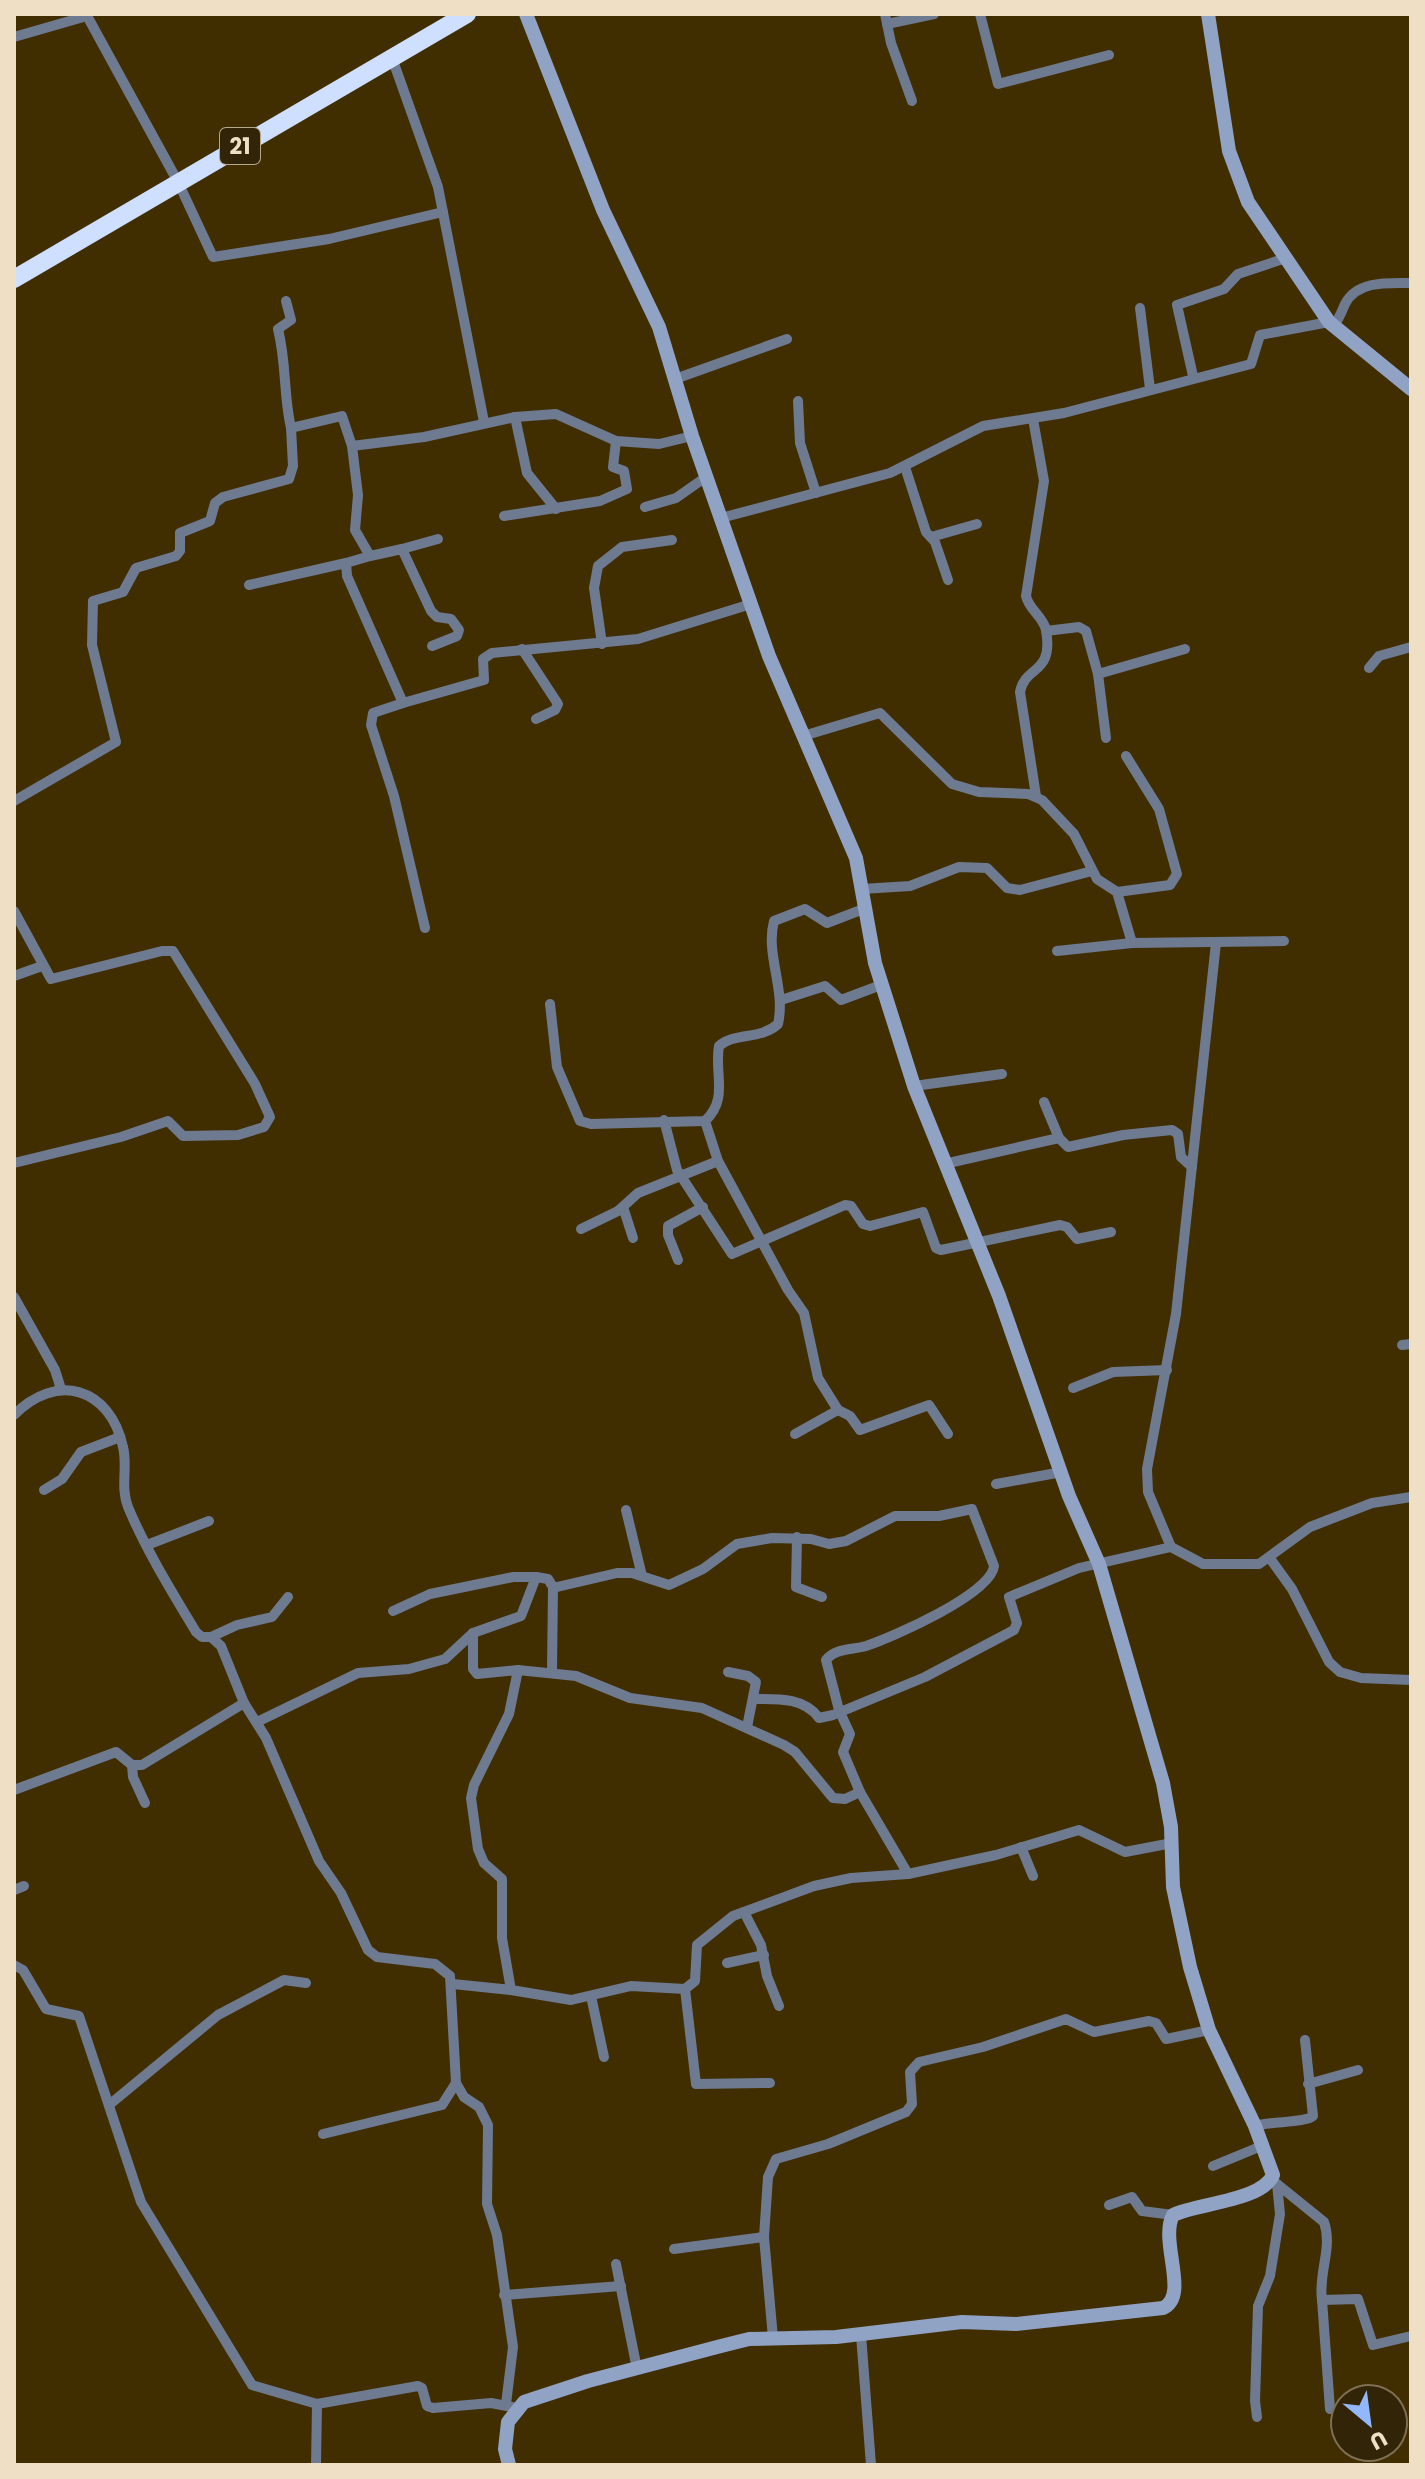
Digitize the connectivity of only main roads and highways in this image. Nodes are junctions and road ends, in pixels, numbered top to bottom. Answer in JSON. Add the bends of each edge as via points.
{"nodes":[{"id":1,"x":467,"y":14,"type":"edge"},
{"id":2,"x":444,"y":20,"type":"edge"},
{"id":3,"x":14,"y":279,"type":"edge"}],
"edges":[{"from":1,"to":2,"type":"highway","number":"21"},
{"from":2,"to":3,"type":"highway","number":"21","via":[[392,58]]}]}
